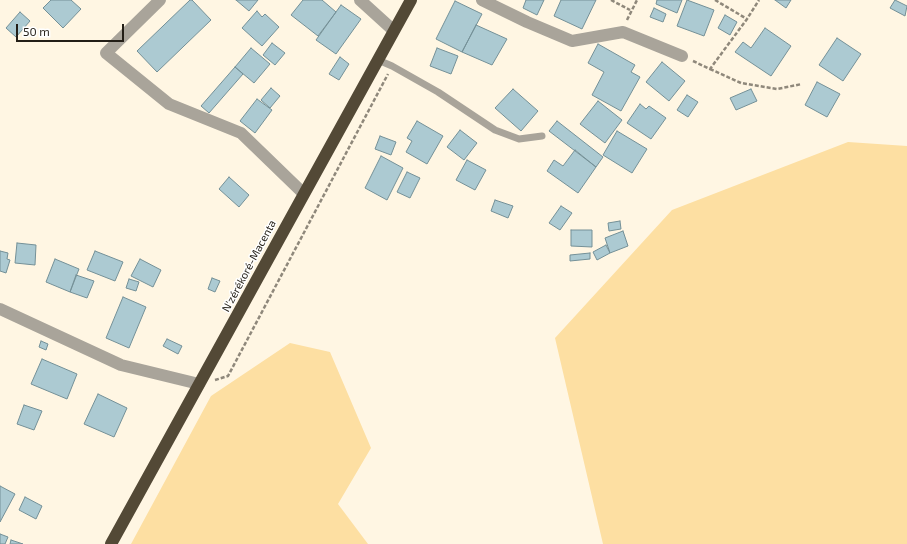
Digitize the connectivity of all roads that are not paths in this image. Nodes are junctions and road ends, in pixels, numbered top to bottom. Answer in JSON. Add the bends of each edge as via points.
{"nodes":[{"id":1,"x":160,"y":0,"type":"edge"},
{"id":2,"x":360,"y":0,"type":"edge"},
{"id":3,"x":411,"y":0,"type":"edge"},
{"id":4,"x":482,"y":0,"type":"edge"},
{"id":5,"x":393,"y":30,"type":"junction"},
{"id":6,"x":682,"y":56,"type":"road end"},
{"id":7,"x":378,"y":60,"type":"junction"},
{"id":8,"x":542,"y":136,"type":"dead end"},
{"id":9,"x":303,"y":193,"type":"junction"},
{"id":10,"x":0,"y":309,"type":"edge"},
{"id":11,"x":200,"y":384,"type":"junction"},
{"id":12,"x":111,"y":544,"type":"edge"}],
"edges":[{"from":1,"to":9,"type":"street","via":[[106,53],[169,104],[241,133]]},
{"from":2,"to":5,"type":"street"},
{"from":3,"to":5,"type":"highway","name":"N'zérékoré-Macenta"},
{"from":4,"to":6,"type":"street","via":[[572,41],[624,32]]},
{"from":5,"to":7,"type":"highway","name":"N'zérékoré-Macenta"},
{"from":7,"to":8,"type":"lane","via":[[438,92],[495,130],[519,140]]},
{"from":7,"to":9,"type":"highway","name":"N'zérékoré-Macenta"},
{"from":9,"to":11,"type":"highway","name":"N'zérékoré-Macenta"},
{"from":10,"to":11,"type":"street","via":[[121,365]]},
{"from":11,"to":12,"type":"highway","name":"N'zérékoré-Macenta"}]}
